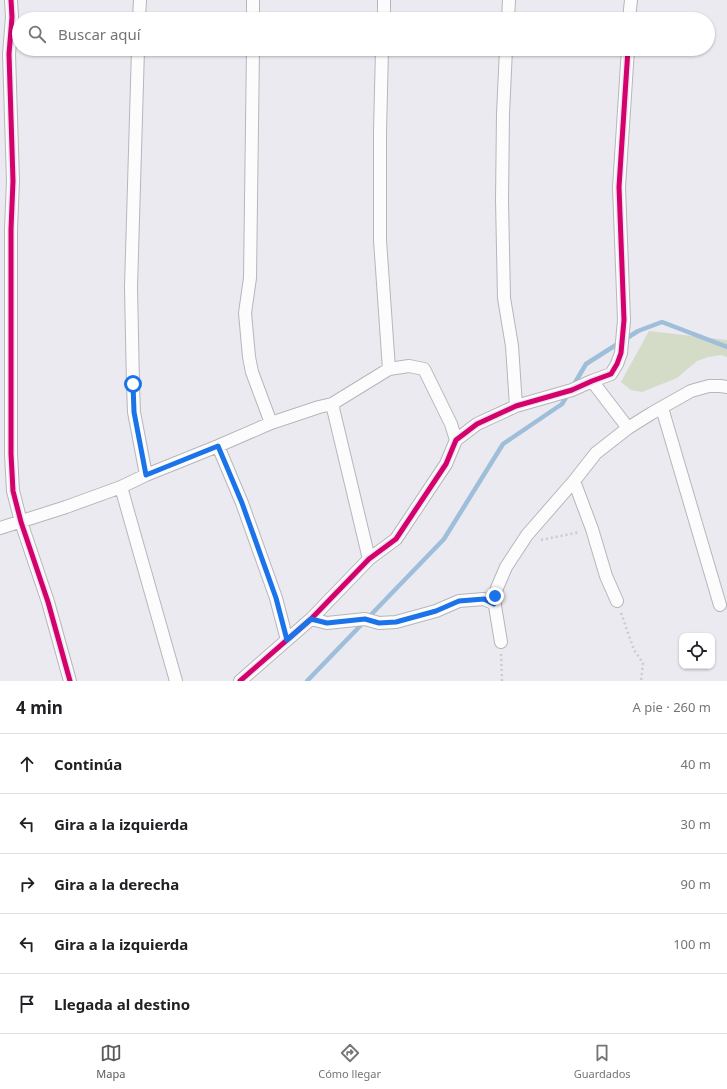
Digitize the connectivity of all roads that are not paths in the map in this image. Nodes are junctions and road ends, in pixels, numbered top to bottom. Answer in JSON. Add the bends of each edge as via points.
{"nodes":[{"id":1,"x":11,"y":0,"type":"edge"},
{"id":2,"x":140,"y":0,"type":"edge"},
{"id":3,"x":253,"y":0,"type":"edge"},
{"id":4,"x":384,"y":0,"type":"edge"},
{"id":5,"x":509,"y":0,"type":"edge"},
{"id":6,"x":631,"y":0,"type":"edge"},
{"id":7,"x":139,"y":12,"type":"edge"},
{"id":8,"x":253,"y":12,"type":"edge"},
{"id":9,"x":384,"y":12,"type":"edge"},
{"id":10,"x":508,"y":12,"type":"edge"},
{"id":11,"x":630,"y":12,"type":"edge"},
{"id":12,"x":138,"y":56,"type":"edge"},
{"id":13,"x":253,"y":56,"type":"edge"},
{"id":14,"x":382,"y":56,"type":"edge"},
{"id":15,"x":506,"y":56,"type":"edge"},
{"id":16,"x":628,"y":56,"type":"edge"},
{"id":17,"x":389,"y":369,"type":"junction"},
{"id":18,"x":592,"y":381,"type":"junction"},
{"id":19,"x":727,"y":387,"type":"edge"},
{"id":20,"x":332,"y":404,"type":"junction"},
{"id":21,"x":516,"y":406,"type":"junction"},
{"id":22,"x":662,"y":408,"type":"junction"},
{"id":23,"x":271,"y":423,"type":"junction"},
{"id":24,"x":628,"y":428,"type":"junction"},
{"id":25,"x":456,"y":440,"type":"junction"},
{"id":26,"x":218,"y":446,"type":"junction"},
{"id":27,"x":146,"y":475,"type":"junction"},
{"id":28,"x":574,"y":480,"type":"junction"},
{"id":29,"x":121,"y":488,"type":"junction"},
{"id":30,"x":21,"y":522,"type":"junction"},
{"id":31,"x":0,"y":528,"type":"edge"},
{"id":32,"x":369,"y":559,"type":"junction"},
{"id":33,"x":617,"y":602,"type":"road end"},
{"id":34,"x":494,"y":604,"type":"junction"},
{"id":35,"x":720,"y":605,"type":"dead end"},
{"id":36,"x":311,"y":619,"type":"junction"},
{"id":37,"x":287,"y":640,"type":"junction"},
{"id":38,"x":501,"y":642,"type":"road end"},
{"id":39,"x":70,"y":681,"type":"edge"},
{"id":40,"x":176,"y":681,"type":"edge"},
{"id":41,"x":240,"y":681,"type":"edge"}],
"edges":[{"from":1,"to":30,"type":"street","via":[[11,454],[13,491]]},
{"from":2,"to":7,"type":"street"},
{"from":3,"to":8,"type":"street"},
{"from":4,"to":9,"type":"street"},
{"from":5,"to":10,"type":"street"},
{"from":6,"to":11,"type":"street"},
{"from":12,"to":27,"type":"street","via":[[131,286],[132,377],[134,412]]},
{"from":13,"to":23,"type":"street","via":[[250,278],[245,313],[250,365]]},
{"from":14,"to":17,"type":"street","via":[[380,240]]},
{"from":15,"to":21,"type":"street","via":[[502,114],[504,298],[512,346]]},
{"from":16,"to":18,"type":"street","via":[[619,187],[623,341],[617,364],[611,374]]},
{"from":17,"to":20,"type":"street"},
{"from":17,"to":25,"type":"street","via":[[409,366],[424,369],[451,424]]},
{"from":18,"to":21,"type":"street","via":[[572,390]]},
{"from":18,"to":24,"type":"street"},
{"from":19,"to":22,"type":"street","via":[[709,386],[691,391]]},
{"from":20,"to":23,"type":"street"},
{"from":20,"to":32,"type":"street"},
{"from":21,"to":25,"type":"street","via":[[477,424]]},
{"from":22,"to":24,"type":"street"},
{"from":22,"to":35,"type":"street"},
{"from":23,"to":26,"type":"street"},
{"from":24,"to":28,"type":"street","via":[[596,453]]},
{"from":25,"to":32,"type":"street","via":[[446,464],[396,539]]},
{"from":26,"to":27,"type":"street"},
{"from":26,"to":37,"type":"street","via":[[242,503],[276,598]]},
{"from":27,"to":29,"type":"street"},
{"from":28,"to":33,"type":"street"},
{"from":28,"to":34,"type":"street","via":[[528,535],[506,567]]},
{"from":29,"to":30,"type":"street"},
{"from":29,"to":40,"type":"street"},
{"from":30,"to":31,"type":"street"},
{"from":30,"to":39,"type":"street","via":[[48,602]]},
{"from":32,"to":36,"type":"street"},
{"from":34,"to":36,"type":"street","via":[[484,599],[459,601],[436,611],[396,622],[379,623],[365,619],[327,623]]},
{"from":34,"to":38,"type":"street"},
{"from":36,"to":37,"type":"street"},
{"from":37,"to":41,"type":"street"}]}
